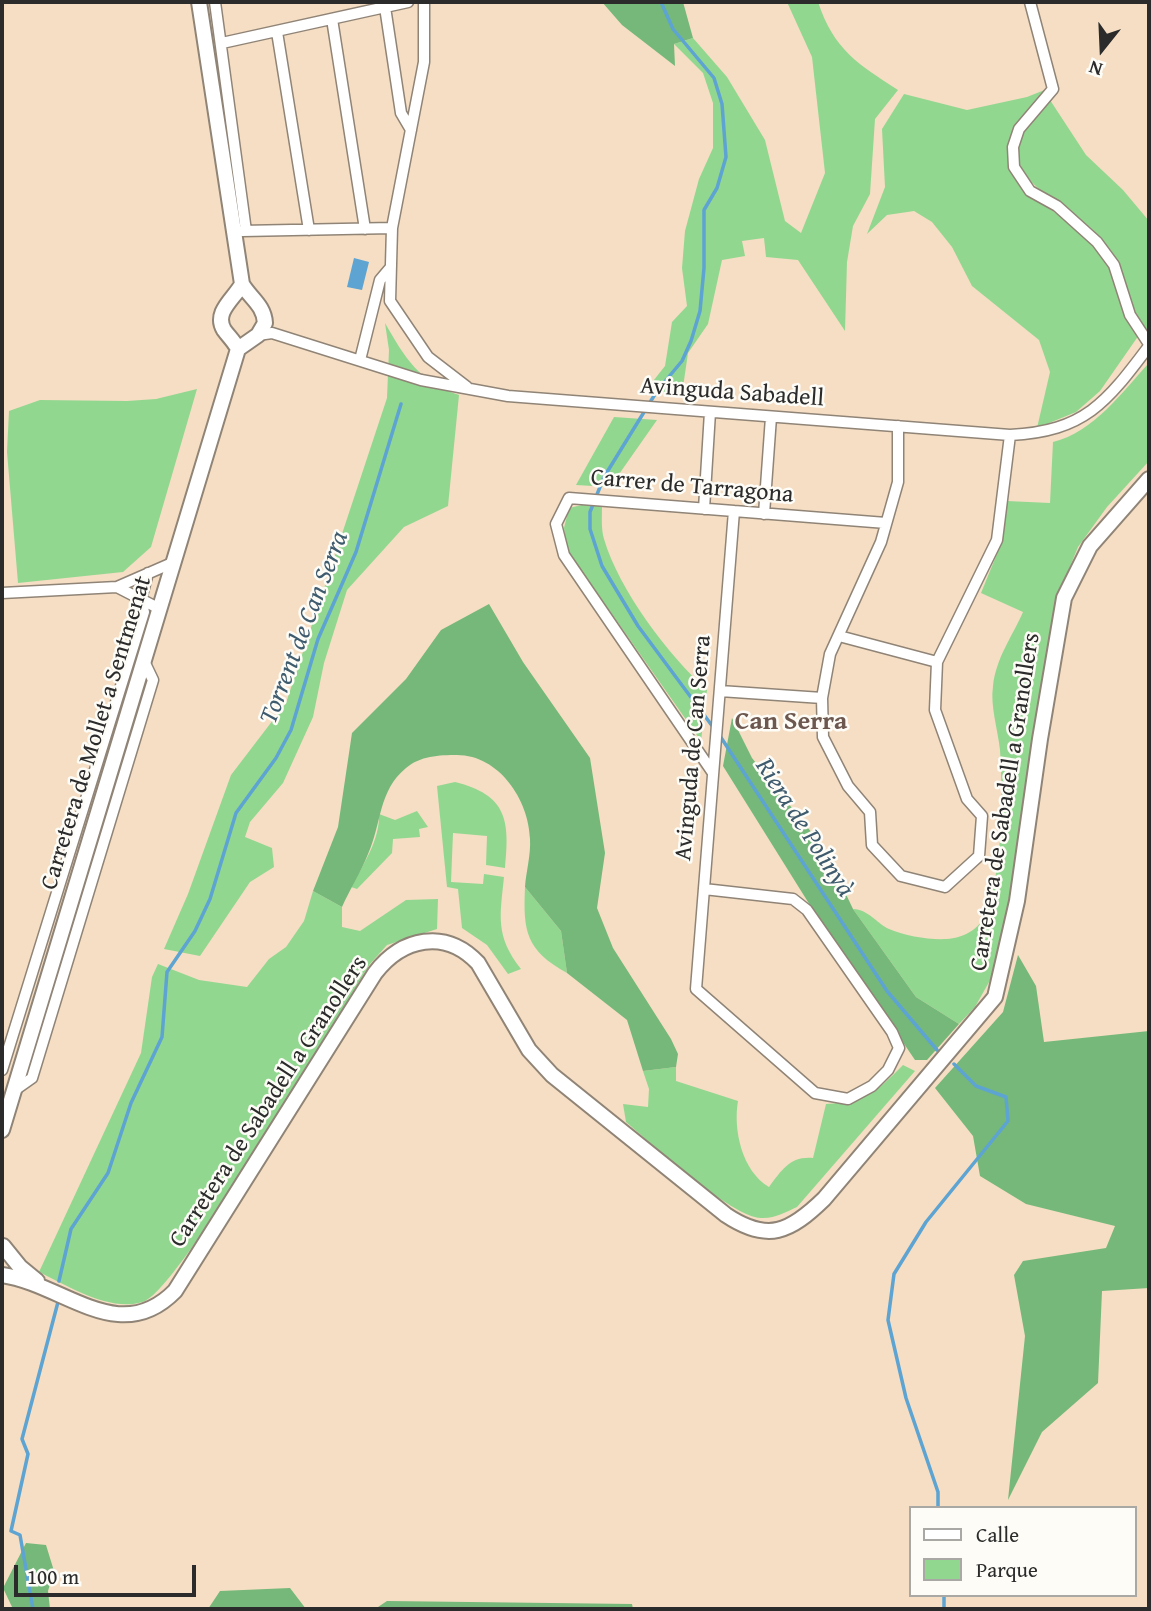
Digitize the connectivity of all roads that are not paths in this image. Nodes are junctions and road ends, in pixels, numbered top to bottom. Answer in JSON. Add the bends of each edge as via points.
{"nodes":[{"id":1,"x":199,"y":2,"type":"edge"},
{"id":2,"x":215,"y":2,"type":"edge"},
{"id":3,"x":408,"y":2,"type":"edge"},
{"id":4,"x":424,"y":2,"type":"edge"},
{"id":5,"x":1030,"y":2,"type":"edge"},
{"id":6,"x":385,"y":7,"type":"junction"},
{"id":7,"x":332,"y":19,"type":"junction"},
{"id":8,"x":277,"y":32,"type":"junction"},
{"id":9,"x":222,"y":43,"type":"junction"},
{"id":10,"x":411,"y":130,"type":"junction"},
{"id":11,"x":392,"y":228,"type":"junction"},
{"id":12,"x":365,"y":229,"type":"junction"},
{"id":13,"x":309,"y":230,"type":"junction"},
{"id":14,"x":240,"y":232,"type":"junction"},
{"id":15,"x":391,"y":267,"type":"junction"},
{"id":16,"x":242,"y":284,"type":"junction"},
{"id":17,"x":235,"y":298,"type":"junction"},
{"id":18,"x":251,"y":298,"type":"junction"},
{"id":19,"x":252,"y":336,"type":"junction"},
{"id":20,"x":1149,"y":345,"type":"edge"},
{"id":21,"x":360,"y":360,"type":"junction"},
{"id":22,"x":470,"y":389,"type":"junction"},
{"id":23,"x":709,"y":412,"type":"junction"},
{"id":24,"x":771,"y":417,"type":"junction"},
{"id":25,"x":898,"y":426,"type":"junction"},
{"id":26,"x":1010,"y":435,"type":"junction"},
{"id":27,"x":1149,"y":479,"type":"edge"},
{"id":28,"x":704,"y":509,"type":"junction"},
{"id":29,"x":734,"y":511,"type":"junction"},
{"id":30,"x":764,"y":513,"type":"junction"},
{"id":31,"x":887,"y":523,"type":"junction"},
{"id":32,"x":172,"y":563,"type":"junction"},
{"id":33,"x":148,"y":573,"type":"junction"},
{"id":34,"x":117,"y":587,"type":"junction"},
{"id":35,"x":2,"y":593,"type":"edge"},
{"id":36,"x":141,"y":599,"type":"junction"},
{"id":37,"x":158,"y":608,"type":"junction"},
{"id":38,"x":839,"y":636,"type":"junction"},
{"id":39,"x":937,"y":662,"type":"junction"},
{"id":40,"x":720,"y":691,"type":"junction"},
{"id":41,"x":822,"y":698,"type":"junction"},
{"id":42,"x":713,"y":773,"type":"junction"},
{"id":43,"x":704,"y":889,"type":"junction"},
{"id":44,"x":2,"y":1070,"type":"edge"},
{"id":45,"x":2,"y":1130,"type":"edge"},
{"id":46,"x":2,"y":1242,"type":"edge"},
{"id":47,"x":2,"y":1275,"type":"edge"},
{"id":48,"x":41,"y":1284,"type":"junction"}],
"edges":[{"from":1,"to":14,"type":"main road"},
{"from":2,"to":9,"type":"street"},
{"from":3,"to":6,"type":"street"},
{"from":4,"to":10,"type":"street","name":"Avinguda Sabadell","via":[[424,62]]},
{"from":5,"to":20,"type":"street","via":[[1053,89],[1019,129],[1013,147],[1014,167],[1030,191],[1065,212],[1097,242],[1114,265],[1130,315]]},
{"from":6,"to":7,"type":"street"},
{"from":6,"to":10,"type":"street","via":[[401,113]]},
{"from":7,"to":8,"type":"street"},
{"from":7,"to":12,"type":"street"},
{"from":8,"to":9,"type":"street"},
{"from":8,"to":13,"type":"street"},
{"from":9,"to":14,"type":"street"},
{"from":10,"to":11,"type":"street","name":"Avinguda Sabadell"},
{"from":11,"to":12,"type":"street"},
{"from":11,"to":15,"type":"street","name":"Avinguda Sabadell"},
{"from":12,"to":13,"type":"street"},
{"from":13,"to":14,"type":"street"},
{"from":14,"to":16,"type":"main road"},
{"from":15,"to":21,"type":"street","via":[[380,280]]},
{"from":15,"to":22,"type":"street","name":"Avinguda Sabadell","via":[[390,301],[428,357]]},
{"from":16,"to":17,"type":"main road"},
{"from":16,"to":18,"type":"main road"},
{"from":17,"to":18,"type":"main road"},
{"from":17,"to":19,"type":"main road","via":[[222,313],[221,323]]},
{"from":18,"to":19,"type":"main road","via":[[259,304]]},
{"from":19,"to":21,"type":"street"},
{"from":19,"to":32,"type":"main road","name":"Carretera de Mollet a Sentmenat"},
{"from":20,"to":26,"type":"street","name":"Avinguda Sabadell","via":[[1109,396],[1083,419],[1042,433]]},
{"from":21,"to":22,"type":"street","via":[[421,380]]},
{"from":22,"to":23,"type":"street","name":"Avinguda Sabadell","via":[[536,400]]},
{"from":23,"to":24,"type":"street","name":"Avinguda Sabadell"},
{"from":23,"to":28,"type":"street"},
{"from":24,"to":25,"type":"street","name":"Avinguda Sabadell"},
{"from":24,"to":30,"type":"street"},
{"from":25,"to":26,"type":"street","name":"Avinguda Sabadell"},
{"from":25,"to":31,"type":"street","via":[[898,482]]},
{"from":26,"to":39,"type":"street","via":[[997,540]]},
{"from":27,"to":48,"type":"main road","name":"Carretera de Sabadell a Granollers","via":[[1090,546],[1064,598],[1017,901],[995,997],[805,1218],[773,1232],[751,1229],[726,1215],[552,1075],[529,1049],[467,952],[452,944],[422,941],[399,950],[375,973],[166,1300],[141,1315],[126,1316],[96,1309]]},
{"from":28,"to":29,"type":"street","name":"Carrer de Tarragona"},
{"from":28,"to":42,"type":"street","name":"Carrer de Tarragona","via":[[569,498],[556,524],[564,555]]},
{"from":29,"to":30,"type":"street","name":"Carrer de Tarragona"},
{"from":29,"to":40,"type":"street","name":"Avinguda de Can Serra"},
{"from":30,"to":31,"type":"street","name":"Carrer de Tarragona"},
{"from":31,"to":38,"type":"street"},
{"from":32,"to":33,"type":"street"},
{"from":32,"to":37,"type":"main road","name":"Carretera de Mollet a Sentmenat"},
{"from":33,"to":34,"type":"street"},
{"from":33,"to":36,"type":"street"},
{"from":34,"to":35,"type":"street"},
{"from":34,"to":36,"type":"street"},
{"from":36,"to":37,"type":"street"},
{"from":36,"to":44,"type":"street","via":[[144,612]]},
{"from":37,"to":45,"type":"main road","name":"Carretera de Mollet a Sentmenat"},
{"from":38,"to":39,"type":"street"},
{"from":38,"to":41,"type":"street","via":[[830,654]]},
{"from":39,"to":41,"type":"street","via":[[935,710],[967,799],[982,816],[979,856],[946,887],[901,876],[872,845],[870,812],[848,786],[823,737]]},
{"from":40,"to":41,"type":"street"},
{"from":40,"to":42,"type":"street","name":"Avinguda de Can Serra"},
{"from":42,"to":43,"type":"street","name":"Avinguda de Can Serra"},
{"from":43,"to":43,"type":"street","name":"Avinguda de Can Serra","via":[[696,989],[815,1093],[848,1099],[880,1078],[899,1048],[892,1032],[793,898]]},
{"from":46,"to":48,"type":"main road","via":[[20,1268]]},
{"from":47,"to":48,"type":"main road"}]}
